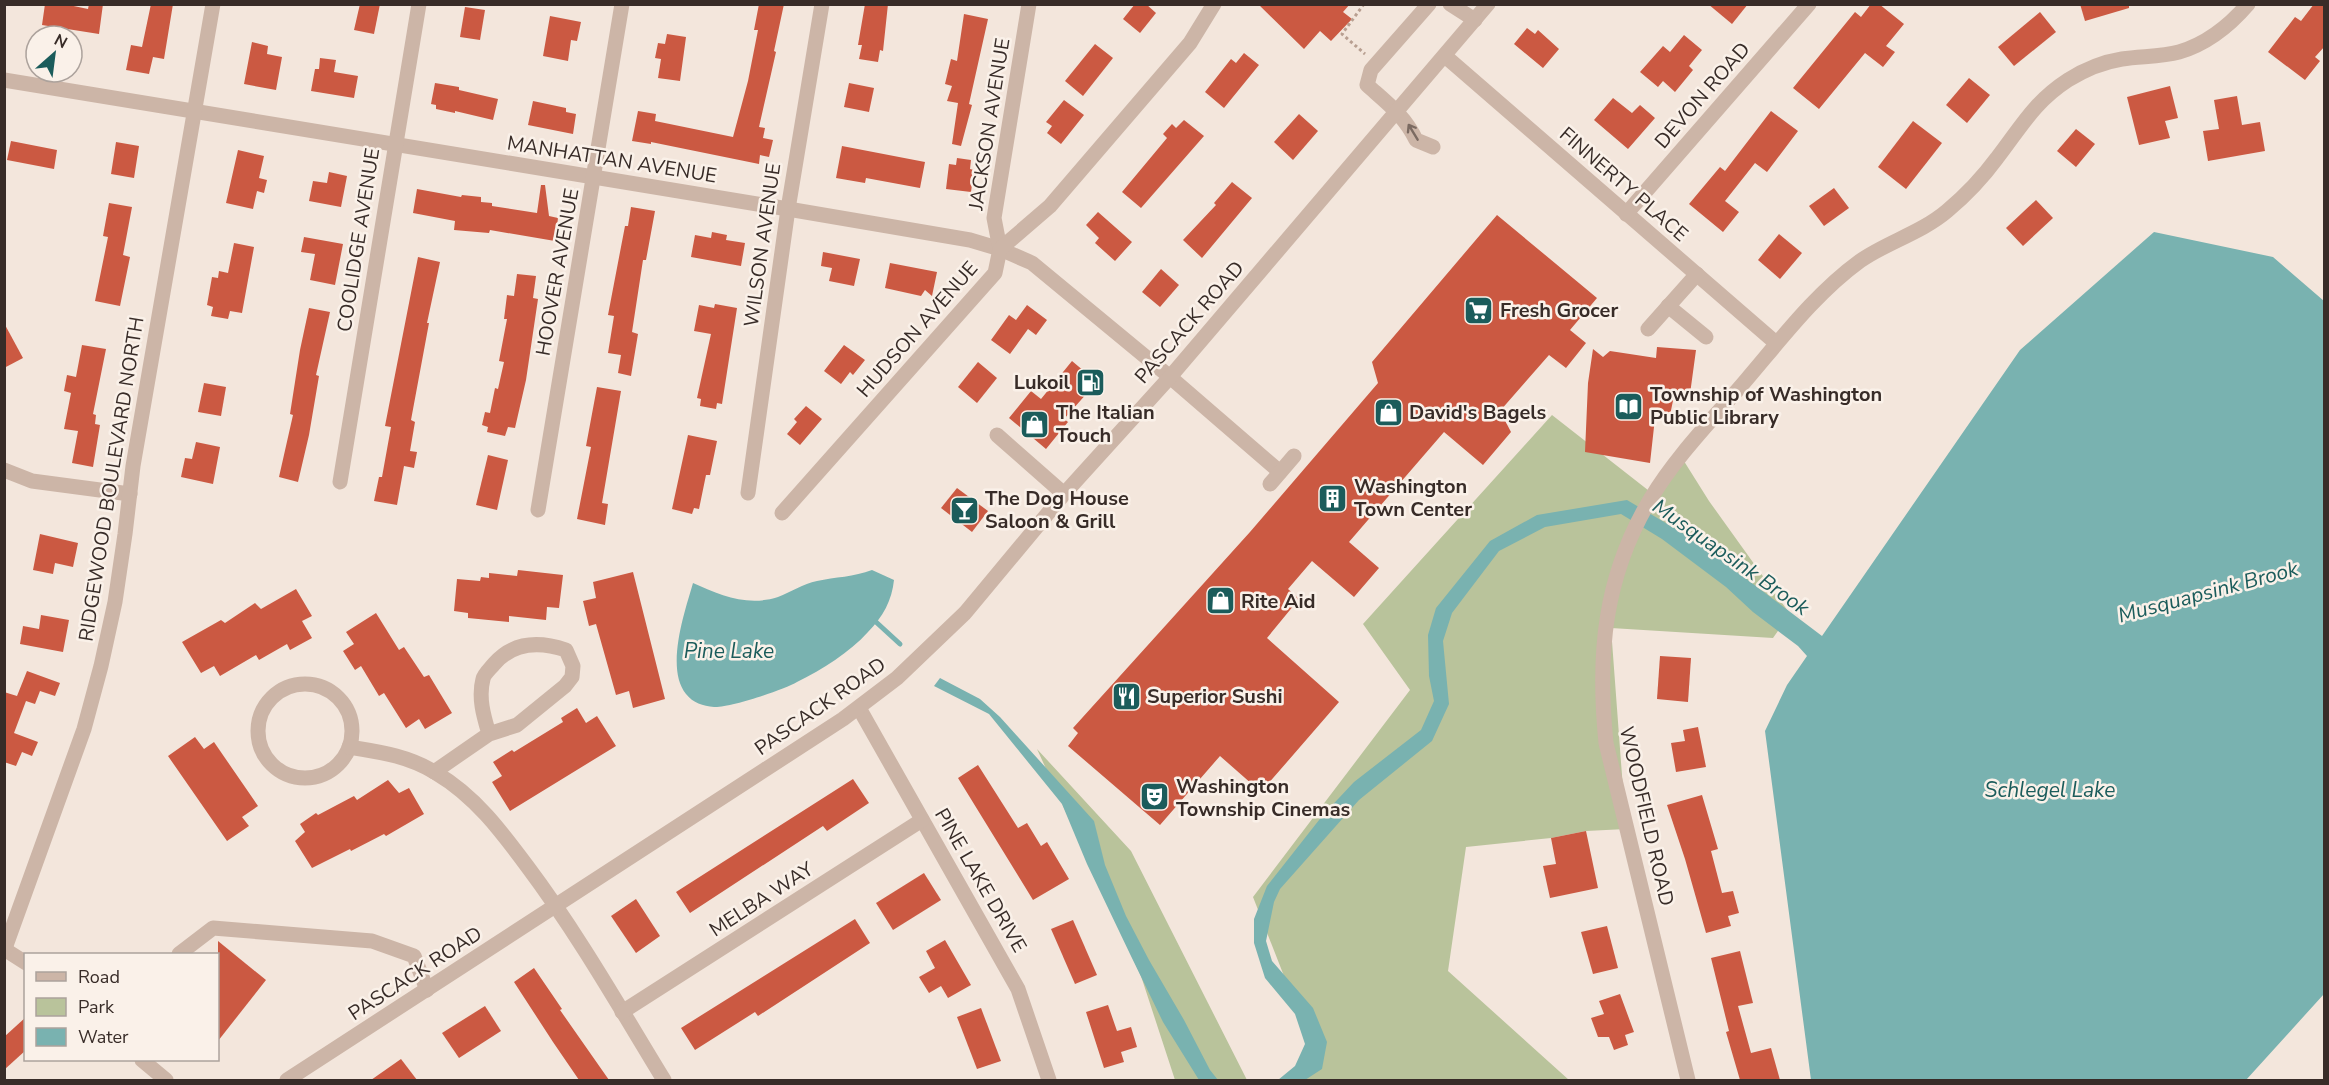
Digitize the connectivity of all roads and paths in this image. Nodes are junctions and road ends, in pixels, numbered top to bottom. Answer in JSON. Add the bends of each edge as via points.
{"nodes":[{"id":1,"x":213,"y":4,"type":"edge"},
{"id":2,"x":419,"y":4,"type":"edge"},
{"id":3,"x":622,"y":4,"type":"edge"},
{"id":4,"x":822,"y":4,"type":"edge"},
{"id":5,"x":1029,"y":4,"type":"edge"},
{"id":6,"x":1214,"y":4,"type":"edge"},
{"id":7,"x":1364,"y":4,"type":"edge"},
{"id":8,"x":1429,"y":4,"type":"edge"},
{"id":9,"x":1450,"y":4,"type":"edge"},
{"id":10,"x":1488,"y":4,"type":"edge"},
{"id":11,"x":1809,"y":4,"type":"edge"},
{"id":12,"x":2248,"y":4,"type":"edge"},
{"id":13,"x":1474,"y":20,"type":"junction"},
{"id":14,"x":1445,"y":56,"type":"junction"},
{"id":15,"x":1376,"y":64,"type":"junction"},
{"id":16,"x":4,"y":81,"type":"edge"},
{"id":17,"x":1397,"y":111,"type":"junction"},
{"id":18,"x":194,"y":112,"type":"junction"},
{"id":19,"x":395,"y":145,"type":"junction"},
{"id":20,"x":1433,"y":147,"type":"dead end"},
{"id":21,"x":594,"y":177,"type":"junction"},
{"id":22,"x":788,"y":209,"type":"junction"},
{"id":23,"x":1626,"y":214,"type":"junction"},
{"id":24,"x":1000,"y":249,"type":"junction"},
{"id":25,"x":1697,"y":274,"type":"junction"},
{"id":26,"x":1668,"y":306,"type":"junction"},
{"id":27,"x":1648,"y":329,"type":"dead end"},
{"id":28,"x":1706,"y":338,"type":"dead end"},
{"id":29,"x":1776,"y":343,"type":"junction"},
{"id":30,"x":1170,"y":377,"type":"junction"},
{"id":31,"x":997,"y":435,"type":"dead end"},
{"id":32,"x":1294,"y":456,"type":"dead end"},
{"id":33,"x":4,"y":470,"type":"edge"},
{"id":34,"x":340,"y":482,"type":"dead end"},
{"id":35,"x":748,"y":493,"type":"dead end"},
{"id":36,"x":130,"y":494,"type":"junction"},
{"id":37,"x":1064,"y":494,"type":"junction"},
{"id":38,"x":538,"y":510,"type":"dead end"},
{"id":39,"x":782,"y":513,"type":"dead end"},
{"id":40,"x":859,"y":708,"type":"junction"},
{"id":41,"x":489,"y":734,"type":"junction"},
{"id":42,"x":350,"y":747,"type":"junction"},
{"id":43,"x":435,"y":772,"type":"junction"},
{"id":44,"x":922,"y":820,"type":"junction"},
{"id":45,"x":557,"y":906,"type":"junction"},
{"id":46,"x":5,"y":950,"type":"edge"},
{"id":47,"x":180,"y":953,"type":"edge"},
{"id":48,"x":24,"y":962,"type":"edge"},
{"id":49,"x":427,"y":990,"type":"junction"},
{"id":50,"x":622,"y":1012,"type":"junction"},
{"id":51,"x":144,"y":1061,"type":"edge"},
{"id":52,"x":166,"y":1080,"type":"edge"},
{"id":53,"x":287,"y":1080,"type":"edge"},
{"id":54,"x":664,"y":1080,"type":"edge"},
{"id":55,"x":1049,"y":1080,"type":"edge"},
{"id":56,"x":1688,"y":1080,"type":"edge"}],
"edges":[{"from":1,"to":18,"type":"street","name":"RIDGEWOOD BOULEVARD NORTH"},
{"from":2,"to":19,"type":"street","name":"COOLIDGE AVENUE"},
{"from":3,"to":21,"type":"street","name":"HOOVER AVENUE"},
{"from":4,"to":22,"type":"street","name":"WILSON AVENUE"},
{"from":5,"to":24,"type":"street","name":"JACKSON AVENUE","via":[[994,218]]},
{"from":6,"to":24,"type":"street","name":"HUDSON AVENUE","via":[[1190,43],[1050,206]]},
{"from":7,"to":15,"type":"path","via":[[1342,34]]},
{"from":8,"to":15,"type":"street"},
{"from":9,"to":13,"type":"street"},
{"from":10,"to":13,"type":"street","name":"PASCACK ROAD"},
{"from":11,"to":23,"type":"street","name":"DEVON ROAD"},
{"from":12,"to":29,"type":"street","name":"WOODFIELD ROAD","via":[[2220,31],[2196,45],[2178,52],[2119,59],[2068,80],[2025,118],[1998,158],[1946,212],[1862,260]]},
{"from":13,"to":14,"type":"street","name":"PASCACK ROAD"},
{"from":14,"to":17,"type":"street","name":"PASCACK ROAD"},
{"from":14,"to":23,"type":"street","name":"FINNERTY PLACE"},
{"from":15,"to":17,"type":"street","via":[[1367,85]]},
{"from":16,"to":18,"type":"street","name":"MANHATTAN AVENUE"},
{"from":20,"to":17,"type":"street","one_way":true,"via":[[1416,140]]},
{"from":17,"to":30,"type":"street","name":"PASCACK ROAD"},
{"from":18,"to":19,"type":"street","name":"MANHATTAN AVENUE"},
{"from":18,"to":36,"type":"street","name":"RIDGEWOOD BOULEVARD NORTH"},
{"from":19,"to":21,"type":"street","name":"MANHATTAN AVENUE"},
{"from":19,"to":34,"type":"street","name":"COOLIDGE AVENUE"},
{"from":21,"to":22,"type":"street","name":"MANHATTAN AVENUE"},
{"from":21,"to":38,"type":"street","name":"HOOVER AVENUE"},
{"from":22,"to":24,"type":"street","name":"MANHATTAN AVENUE","via":[[970,240]]},
{"from":22,"to":35,"type":"street","name":"WILSON AVENUE"},
{"from":23,"to":25,"type":"street","name":"FINNERTY PLACE"},
{"from":24,"to":30,"type":"street","name":"MANHATTAN AVENUE","via":[[1032,262]]},
{"from":24,"to":39,"type":"street","name":"HUDSON AVENUE","via":[[995,273]]},
{"from":25,"to":26,"type":"street"},
{"from":25,"to":29,"type":"street","name":"FINNERTY PLACE"},
{"from":26,"to":27,"type":"street"},
{"from":26,"to":28,"type":"street"},
{"from":29,"to":56,"type":"street","name":"WOODFIELD ROAD","via":[[1647,505],[1619,566],[1602,649],[1606,743]]},
{"from":30,"to":32,"type":"street","name":"MANHATTAN AVENUE","via":[[1275,478]]},
{"from":30,"to":37,"type":"street","name":"PASCACK ROAD"},
{"from":31,"to":37,"type":"street"},
{"from":33,"to":36,"type":"street","via":[[32,481]]},
{"from":36,"to":46,"type":"street","name":"RIDGEWOOD BOULEVARD NORTH","via":[[115,602],[84,729]]},
{"from":37,"to":40,"type":"street","name":"PASCACK ROAD","via":[[965,613],[905,671]]},
{"from":40,"to":44,"type":"street","name":"PINE LAKE DRIVE"},
{"from":40,"to":45,"type":"street","name":"PASCACK ROAD"},
{"from":41,"to":41,"type":"street","via":[[517,725],[565,686],[572,677],[573,666],[566,650],[542,645],[505,652],[483,677],[481,705]]},
{"from":41,"to":43,"type":"street"},
{"from":42,"to":42,"type":"street","via":[[352,733],[347,712],[334,694],[322,687],[307,684],[279,691],[260,715],[261,748],[269,762],[297,778],[329,772]]},
{"from":42,"to":43,"type":"street","via":[[387,753]]},
{"from":43,"to":45,"type":"street","via":[[482,810]]},
{"from":44,"to":50,"type":"street","name":"MELBA WAY"},
{"from":44,"to":55,"type":"street","name":"PINE LAKE DRIVE","via":[[1018,989]]},
{"from":45,"to":49,"type":"street","name":"PASCACK ROAD"},
{"from":45,"to":50,"type":"street"},
{"from":46,"to":48,"type":"street"},
{"from":47,"to":49,"type":"street","via":[[213,928],[372,941],[414,956]]},
{"from":49,"to":53,"type":"street","name":"PASCACK ROAD"},
{"from":50,"to":54,"type":"street"},
{"from":51,"to":52,"type":"street"}]}
